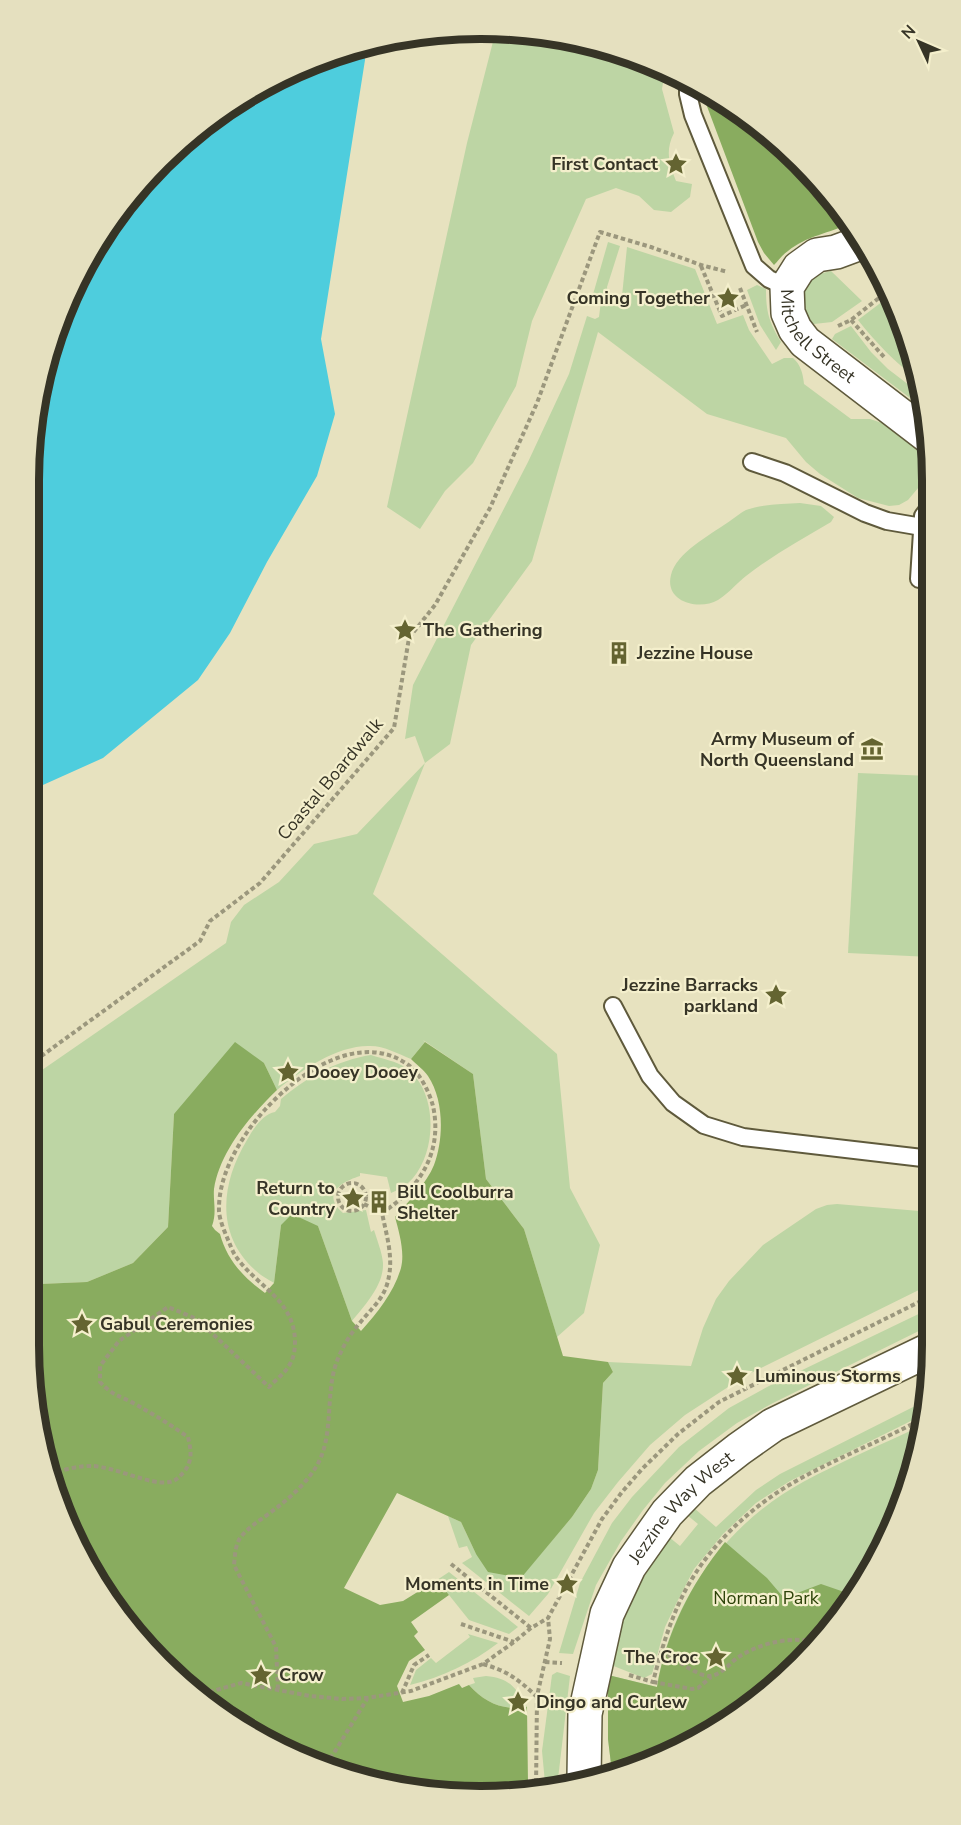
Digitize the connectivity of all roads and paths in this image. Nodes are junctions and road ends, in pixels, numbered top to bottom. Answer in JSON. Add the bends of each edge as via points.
{"nodes":[{"id":1,"x":688,"y":91,"type":"edge"},
{"id":2,"x":854,"y":245,"type":"edge"},
{"id":3,"x":701,"y":265,"type":"junction"},
{"id":4,"x":734,"y":274,"type":"dead end"},
{"id":5,"x":738,"y":284,"type":"dead end"},
{"id":6,"x":787,"y":287,"type":"junction"},
{"id":7,"x":881,"y":296,"type":"edge"},
{"id":8,"x":746,"y":305,"type":"junction"},
{"id":9,"x":851,"y":320,"type":"junction"},
{"id":10,"x":836,"y":327,"type":"dead end"},
{"id":11,"x":760,"y":337,"type":"dead end"},
{"id":12,"x":888,"y":361,"type":"dead end"},
{"id":13,"x":919,"y":429,"type":"edge"},
{"id":14,"x":752,"y":462,"type":"dead end"},
{"id":15,"x":922,"y":516,"type":"edge"},
{"id":16,"x":922,"y":527,"type":"junction"},
{"id":17,"x":919,"y":579,"type":"dead end"},
{"id":18,"x":613,"y":1006,"type":"dead end"},
{"id":19,"x":39,"y":1058,"type":"edge"},
{"id":20,"x":922,"y":1158,"type":"edge"},
{"id":21,"x":364,"y":1203,"type":"junction"},
{"id":22,"x":382,"y":1213,"type":"junction"},
{"id":23,"x":922,"y":1300,"type":"edge"},
{"id":24,"x":922,"y":1354,"type":"edge"},
{"id":25,"x":915,"y":1422,"type":"edge"},
{"id":26,"x":58,"y":1471,"type":"edge"},
{"id":27,"x":451,"y":1564,"type":"dead end"},
{"id":28,"x":548,"y":1618,"type":"junction"},
{"id":29,"x":462,"y":1624,"type":"dead end"},
{"id":30,"x":531,"y":1628,"type":"junction"},
{"id":31,"x":808,"y":1641,"type":"edge"},
{"id":32,"x":514,"y":1642,"type":"junction"},
{"id":33,"x":661,"y":1651,"type":"junction"},
{"id":34,"x":429,"y":1655,"type":"dead end"},
{"id":35,"x":545,"y":1662,"type":"junction"},
{"id":36,"x":483,"y":1664,"type":"junction"},
{"id":37,"x":594,"y":1666,"type":"junction"},
{"id":38,"x":712,"y":1676,"type":"junction"},
{"id":39,"x":653,"y":1682,"type":"junction"},
{"id":40,"x":278,"y":1689,"type":"junction"},
{"id":41,"x":209,"y":1692,"type":"edge"},
{"id":42,"x":402,"y":1693,"type":"junction"},
{"id":43,"x":537,"y":1696,"type":"junction"},
{"id":44,"x":367,"y":1698,"type":"junction"},
{"id":45,"x":329,"y":1759,"type":"edge"},
{"id":46,"x":584,"y":1774,"type":"edge"},
{"id":47,"x":536,"y":1782,"type":"edge"}],
"edges":[{"from":1,"to":6,"type":"lane","via":[[693,115],[754,266]]},
{"from":2,"to":6,"type":"street","name":"Mitchell Street","via":[[818,255],[799,268]]},
{"from":3,"to":4,"type":"path"},
{"from":3,"to":8,"type":"path","via":[[722,315]]},
{"from":3,"to":19,"type":"path","name":"Coastal Boardwalk","via":[[600,232],[537,403],[490,507],[435,605],[409,638],[394,728],[260,883],[211,920],[200,942]]},
{"from":5,"to":8,"type":"path"},
{"from":6,"to":13,"type":"street","name":"Mitchell Street","via":[[788,313],[805,342]]},
{"from":7,"to":9,"type":"path"},
{"from":8,"to":11,"type":"path"},
{"from":9,"to":10,"type":"path"},
{"from":9,"to":12,"type":"path"},
{"from":14,"to":16,"type":"lane","via":[[785,472],[865,513]]},
{"from":15,"to":16,"type":"lane"},
{"from":16,"to":17,"type":"lane"},
{"from":18,"to":20,"type":"lane","via":[[650,1076],[673,1103],[704,1125],[743,1137]]},
{"from":21,"to":21,"type":"path","via":[[357,1210],[345,1209],[339,1202],[339,1193],[353,1183],[366,1195]]},
{"from":21,"to":22,"type":"path"},
{"from":22,"to":26,"type":"path","via":[[399,1202],[420,1177],[431,1157],[435,1118],[428,1091],[409,1065],[372,1051],[357,1052],[317,1068],[293,1083],[271,1103],[239,1144],[226,1170],[219,1213],[226,1236],[235,1256],[279,1299],[290,1317],[295,1352],[288,1367],[269,1387],[197,1319],[168,1307],[119,1341],[100,1366],[100,1382],[111,1394],[188,1437],[189,1465],[178,1478],[167,1483],[92,1466]]},
{"from":22,"to":40,"type":"path","via":[[390,1262],[386,1292],[340,1352],[330,1390],[324,1450],[305,1482],[250,1528],[239,1539],[235,1552],[234,1565],[276,1647]]},
{"from":23,"to":28,"type":"path","via":[[719,1402],[678,1434],[643,1467],[602,1519]]},
{"from":24,"to":37,"type":"street","name":"Jezzine Way West","via":[[773,1425],[698,1481],[667,1513],[629,1567],[607,1614]]},
{"from":25,"to":33,"type":"path","via":[[805,1476],[761,1504],[727,1534],[697,1570],[684,1593]]},
{"from":27,"to":30,"type":"path"},
{"from":28,"to":30,"type":"path"},
{"from":28,"to":35,"type":"path","via":[[550,1640]]},
{"from":29,"to":32,"type":"path"},
{"from":30,"to":32,"type":"path"},
{"from":31,"to":38,"type":"path","via":[[769,1644]]},
{"from":32,"to":36,"type":"path"},
{"from":33,"to":38,"type":"path"},
{"from":33,"to":39,"type":"path"},
{"from":34,"to":42,"type":"path","via":[[414,1665]]},
{"from":35,"to":37,"type":"path"},
{"from":35,"to":43,"type":"path"},
{"from":36,"to":42,"type":"path"},
{"from":36,"to":43,"type":"path","via":[[514,1676]]},
{"from":37,"to":39,"type":"path"},
{"from":37,"to":46,"type":"street","name":"Jezzine Way West","via":[[585,1714]]},
{"from":38,"to":39,"type":"path","via":[[692,1689]]},
{"from":40,"to":41,"type":"path","via":[[241,1683]]},
{"from":40,"to":44,"type":"path","via":[[310,1696]]},
{"from":42,"to":44,"type":"path"},
{"from":43,"to":47,"type":"path"},
{"from":44,"to":45,"type":"path"}]}
